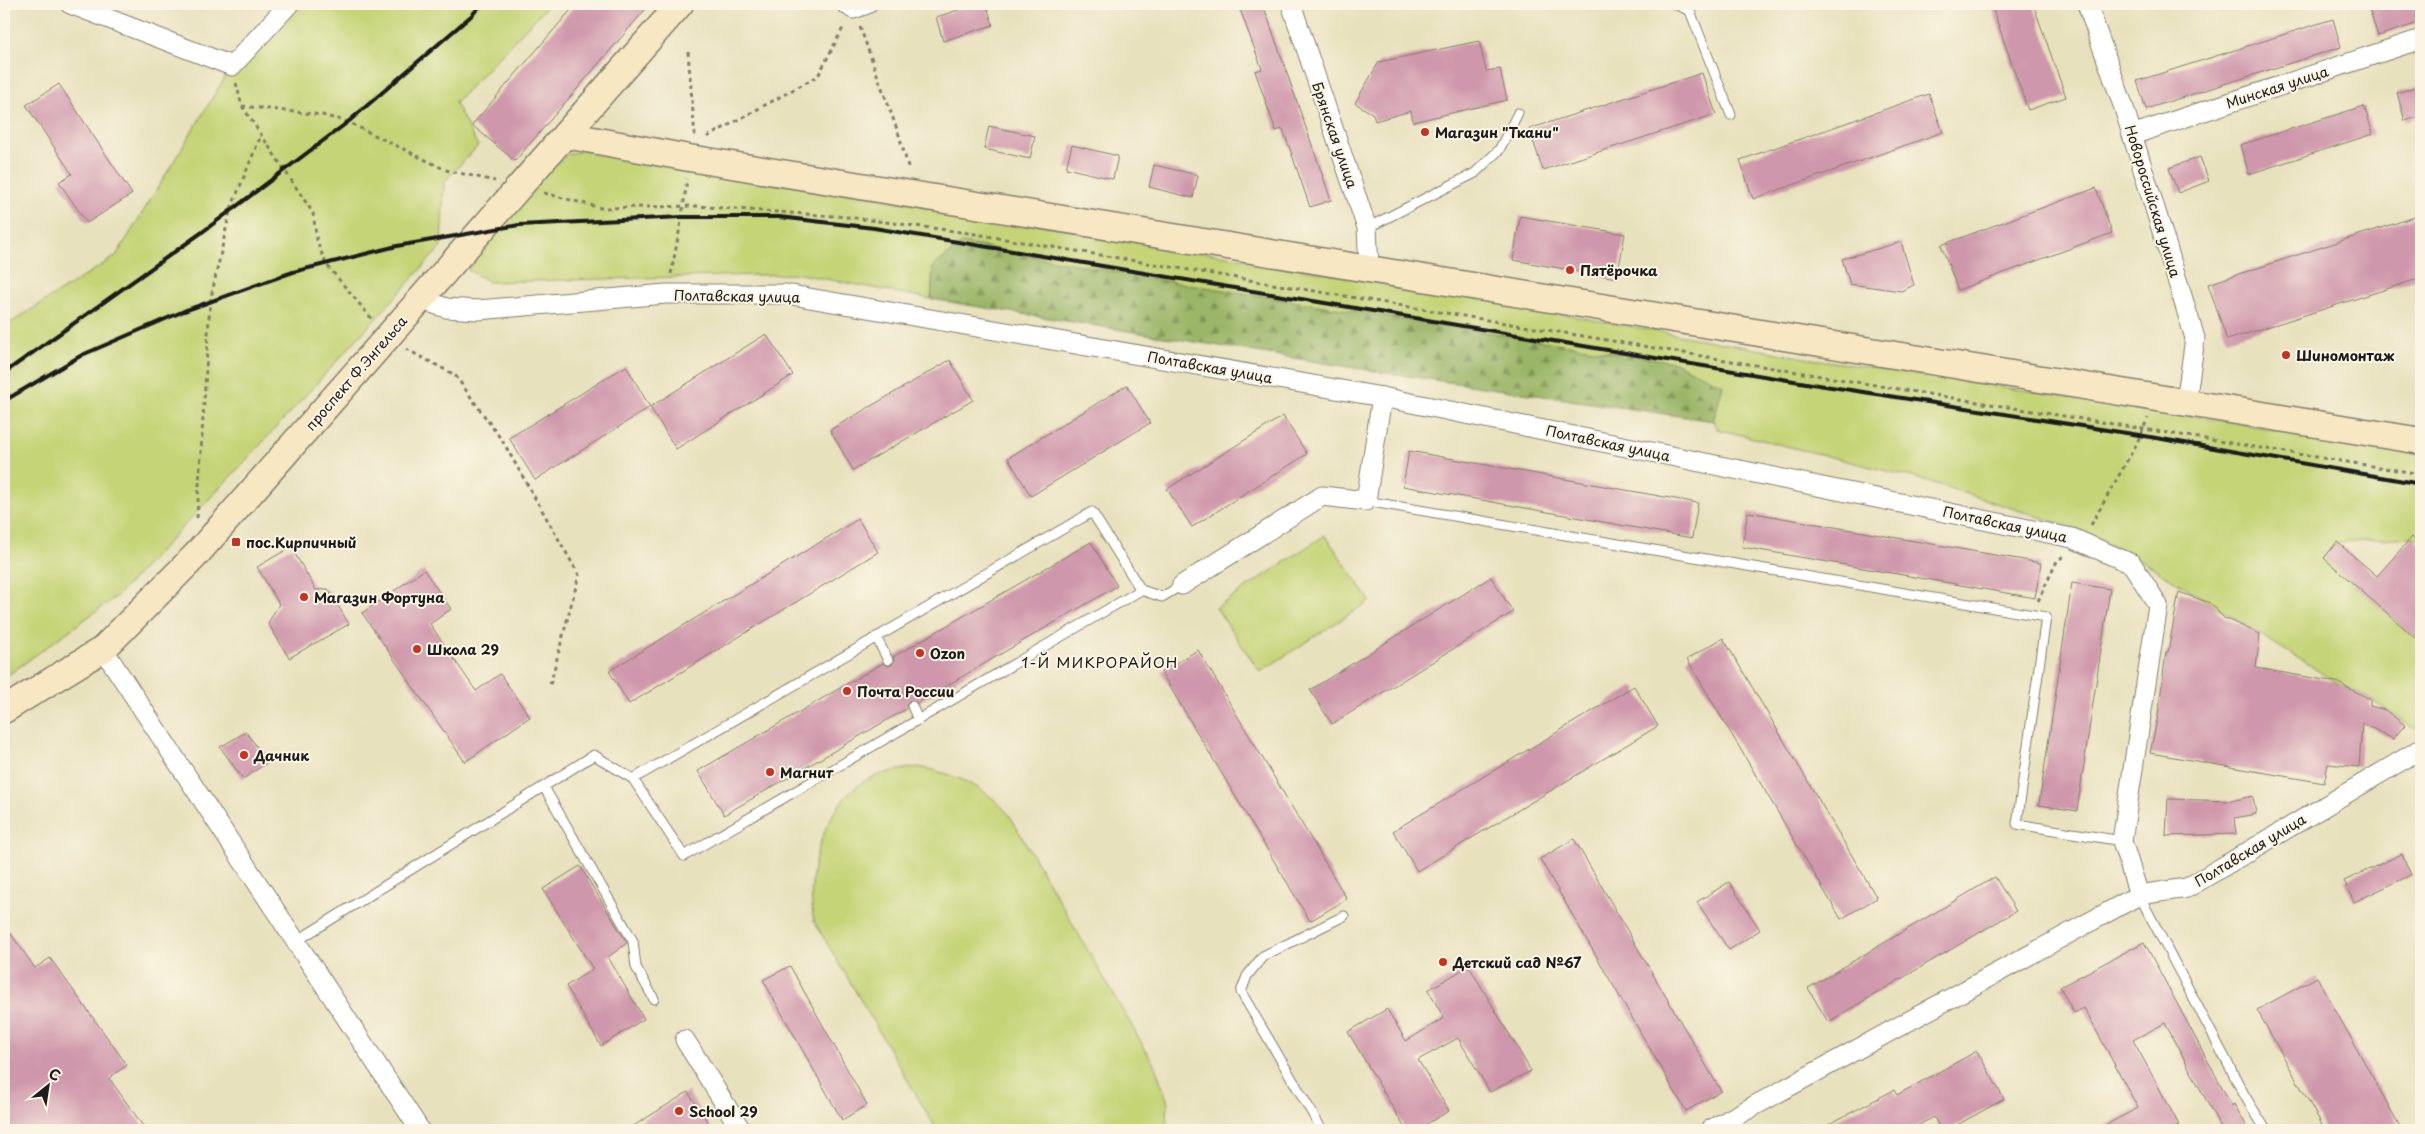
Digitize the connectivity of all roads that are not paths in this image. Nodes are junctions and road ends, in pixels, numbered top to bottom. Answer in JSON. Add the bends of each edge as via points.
{"nodes":[{"id":1,"x":70,"y":4,"type":"edge"},
{"id":2,"x":289,"y":4,"type":"edge"},
{"id":3,"x":680,"y":4,"type":"edge"},
{"id":4,"x":1291,"y":4,"type":"edge"},
{"id":5,"x":1675,"y":4,"type":"edge"},
{"id":6,"x":2087,"y":4,"type":"edge"},
{"id":7,"x":2421,"y":39,"type":"edge"},
{"id":8,"x":1518,"y":113,"type":"dead end"},
{"id":9,"x":1731,"y":115,"type":"dead end"},
{"id":10,"x":566,"y":135,"type":"junction"},
{"id":11,"x":2132,"y":135,"type":"junction"},
{"id":12,"x":1367,"y":228,"type":"junction"},
{"id":13,"x":1368,"y":269,"type":"junction"},
{"id":14,"x":420,"y":299,"type":"junction"},
{"id":15,"x":1382,"y":397,"type":"junction"},
{"id":16,"x":2186,"y":403,"type":"junction"},
{"id":17,"x":2421,"y":441,"type":"edge"},
{"id":18,"x":1366,"y":502,"type":"junction"},
{"id":19,"x":1182,"y":585,"type":"joint"},
{"id":20,"x":1141,"y":590,"type":"junction"},
{"id":21,"x":876,"y":637,"type":"junction"},
{"id":22,"x":103,"y":650,"type":"junction"},
{"id":23,"x":888,"y":660,"type":"dead end"},
{"id":24,"x":912,"y":706,"type":"dead end"},
{"id":25,"x":4,"y":710,"type":"edge"},
{"id":26,"x":918,"y":720,"type":"junction"},
{"id":27,"x":2421,"y":749,"type":"edge"},
{"id":28,"x":634,"y":779,"type":"junction"},
{"id":29,"x":544,"y":786,"type":"junction"},
{"id":30,"x":2122,"y":841,"type":"junction"},
{"id":31,"x":2139,"y":895,"type":"junction"},
{"id":32,"x":1344,"y":916,"type":"dead end"},
{"id":33,"x":296,"y":942,"type":"junction"},
{"id":34,"x":654,"y":999,"type":"dead end"},
{"id":35,"x":685,"y":1040,"type":"dead end"},
{"id":36,"x":420,"y":1130,"type":"edge"},
{"id":37,"x":741,"y":1130,"type":"edge"},
{"id":38,"x":1322,"y":1130,"type":"edge"},
{"id":39,"x":1710,"y":1130,"type":"edge"},
{"id":40,"x":2266,"y":1130,"type":"edge"}],
"edges":[{"from":1,"to":2,"type":"street","via":[[232,66]]},
{"from":3,"to":10,"type":"street","name":"проспект Ф.Энгельса"},
{"from":4,"to":12,"type":"street","name":"Брянская улица"},
{"from":5,"to":9,"type":"lane","via":[[1690,10]]},
{"from":6,"to":11,"type":"street","name":"Новороссийская улица"},
{"from":7,"to":11,"type":"street","name":"Минская улица"},
{"from":8,"to":12,"type":"lane","via":[[1499,150],[1474,173]]},
{"from":10,"to":13,"type":"street","via":[[692,150],[915,194]]},
{"from":10,"to":14,"type":"street","name":"проспект Ф.Энгельса"},
{"from":11,"to":16,"type":"street","name":"Новороссийская улица","via":[[2195,338]]},
{"from":12,"to":13,"type":"street","name":"Брянская улица"},
{"from":13,"to":16,"type":"street"},
{"from":14,"to":15,"type":"street","name":"Полтавская улица","via":[[446,308],[478,310],[666,294],[786,294]]},
{"from":14,"to":22,"type":"street","name":"проспект Ф.Энгельса","via":[[194,556]]},
{"from":15,"to":18,"type":"street"},
{"from":15,"to":30,"type":"street","name":"Полтавская улица","via":[[2062,536],[2132,564],[2158,605]]},
{"from":16,"to":17,"type":"street"},
{"from":18,"to":19,"type":"street","via":[[1322,496]]},
{"from":18,"to":30,"type":"lane","via":[[2046,617],[2017,824]]},
{"from":19,"to":20,"type":"lane","via":[[1162,597]]},
{"from":20,"to":21,"type":"lane","via":[[1092,512]]},
{"from":20,"to":26,"type":"lane"},
{"from":21,"to":23,"type":"lane"},
{"from":21,"to":28,"type":"lane"},
{"from":22,"to":25,"type":"street","name":"проспект Ф.Энгельса"},
{"from":22,"to":33,"type":"street"},
{"from":24,"to":26,"type":"lane"},
{"from":26,"to":28,"type":"lane","via":[[684,856]]},
{"from":27,"to":31,"type":"street","name":"Полтавская улица","via":[[2187,888]]},
{"from":28,"to":29,"type":"lane","via":[[594,755]]},
{"from":29,"to":33,"type":"lane"},
{"from":29,"to":34,"type":"lane","via":[[632,941],[636,967]]},
{"from":30,"to":31,"type":"street","name":"Полтавская улица"},
{"from":31,"to":39,"type":"street"},
{"from":31,"to":40,"type":"lane"},
{"from":32,"to":38,"type":"lane","via":[[1263,956],[1247,976],[1241,992]]},
{"from":33,"to":36,"type":"street"},
{"from":35,"to":37,"type":"street"}]}
